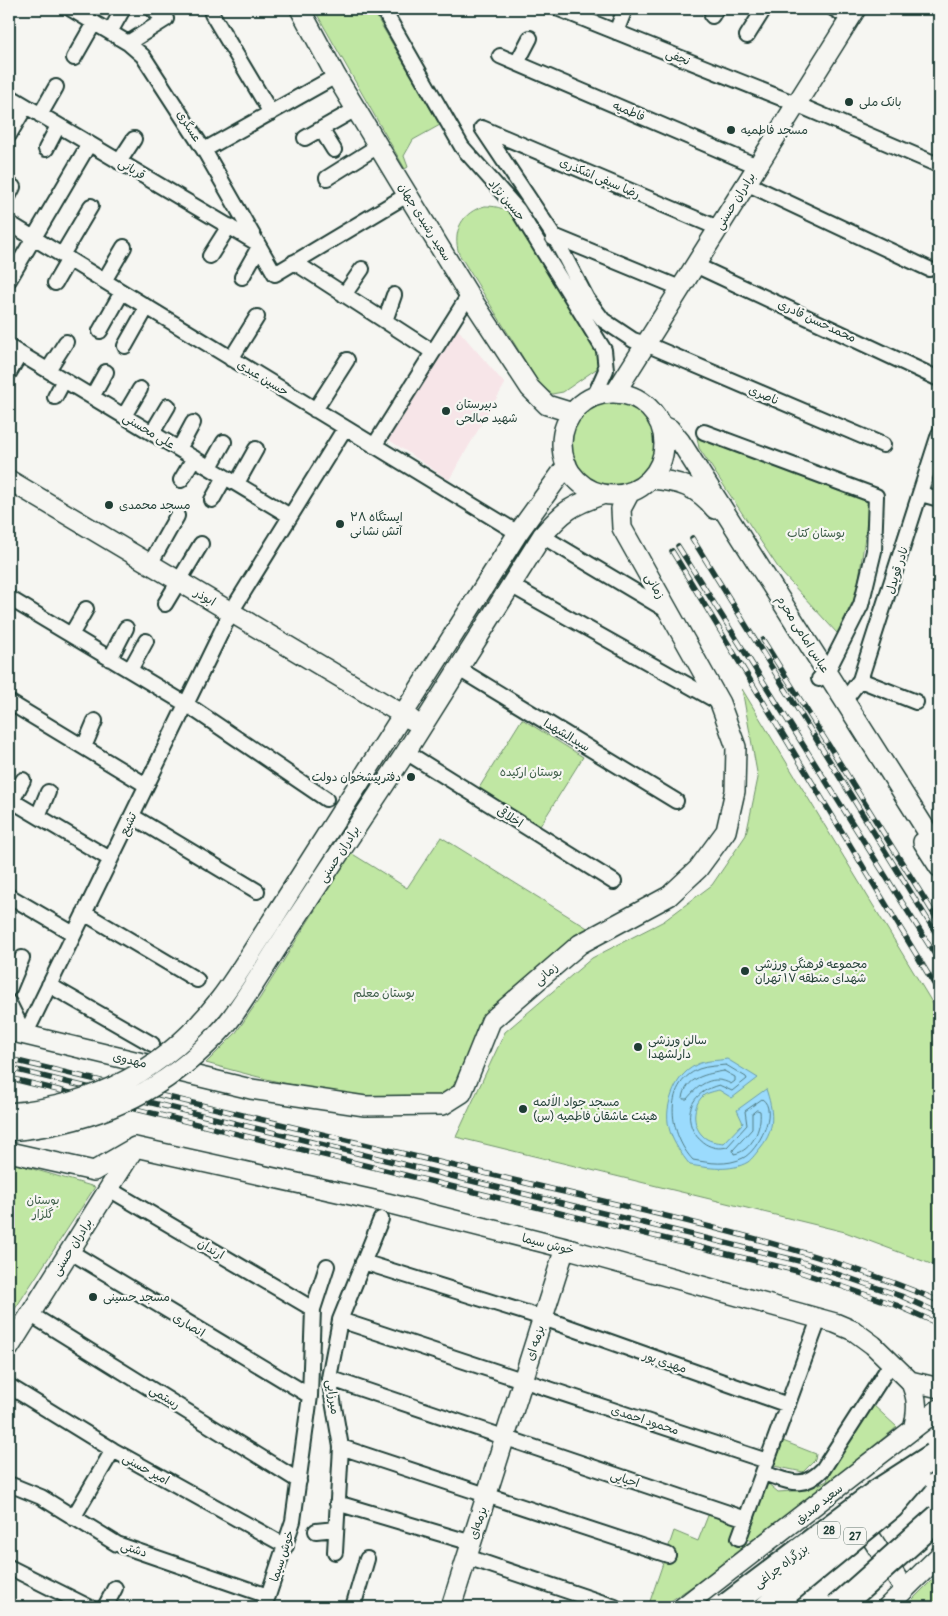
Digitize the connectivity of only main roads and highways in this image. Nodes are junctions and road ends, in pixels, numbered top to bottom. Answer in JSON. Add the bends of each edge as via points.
{"nodes":[{"id":1,"x":934,"y":1456,"type":"joint"},
{"id":2,"x":939,"y":1517,"type":"edge"},
{"id":3,"x":726,"y":1607,"type":"edge"},
{"id":4,"x":768,"y":1607,"type":"edge"},
{"id":5,"x":838,"y":1607,"type":"edge"}],
"edges":[{"from":1,"to":3,"type":"highway","name":"بزرگراه چراغی","number":"28","bridge":true,"via":[[878,1492]]},
{"from":1,"to":4,"type":"highway","number":"27","bridge":true,"via":[[891,1506]]},
{"from":2,"to":5,"type":"highway","bridge":true}]}
